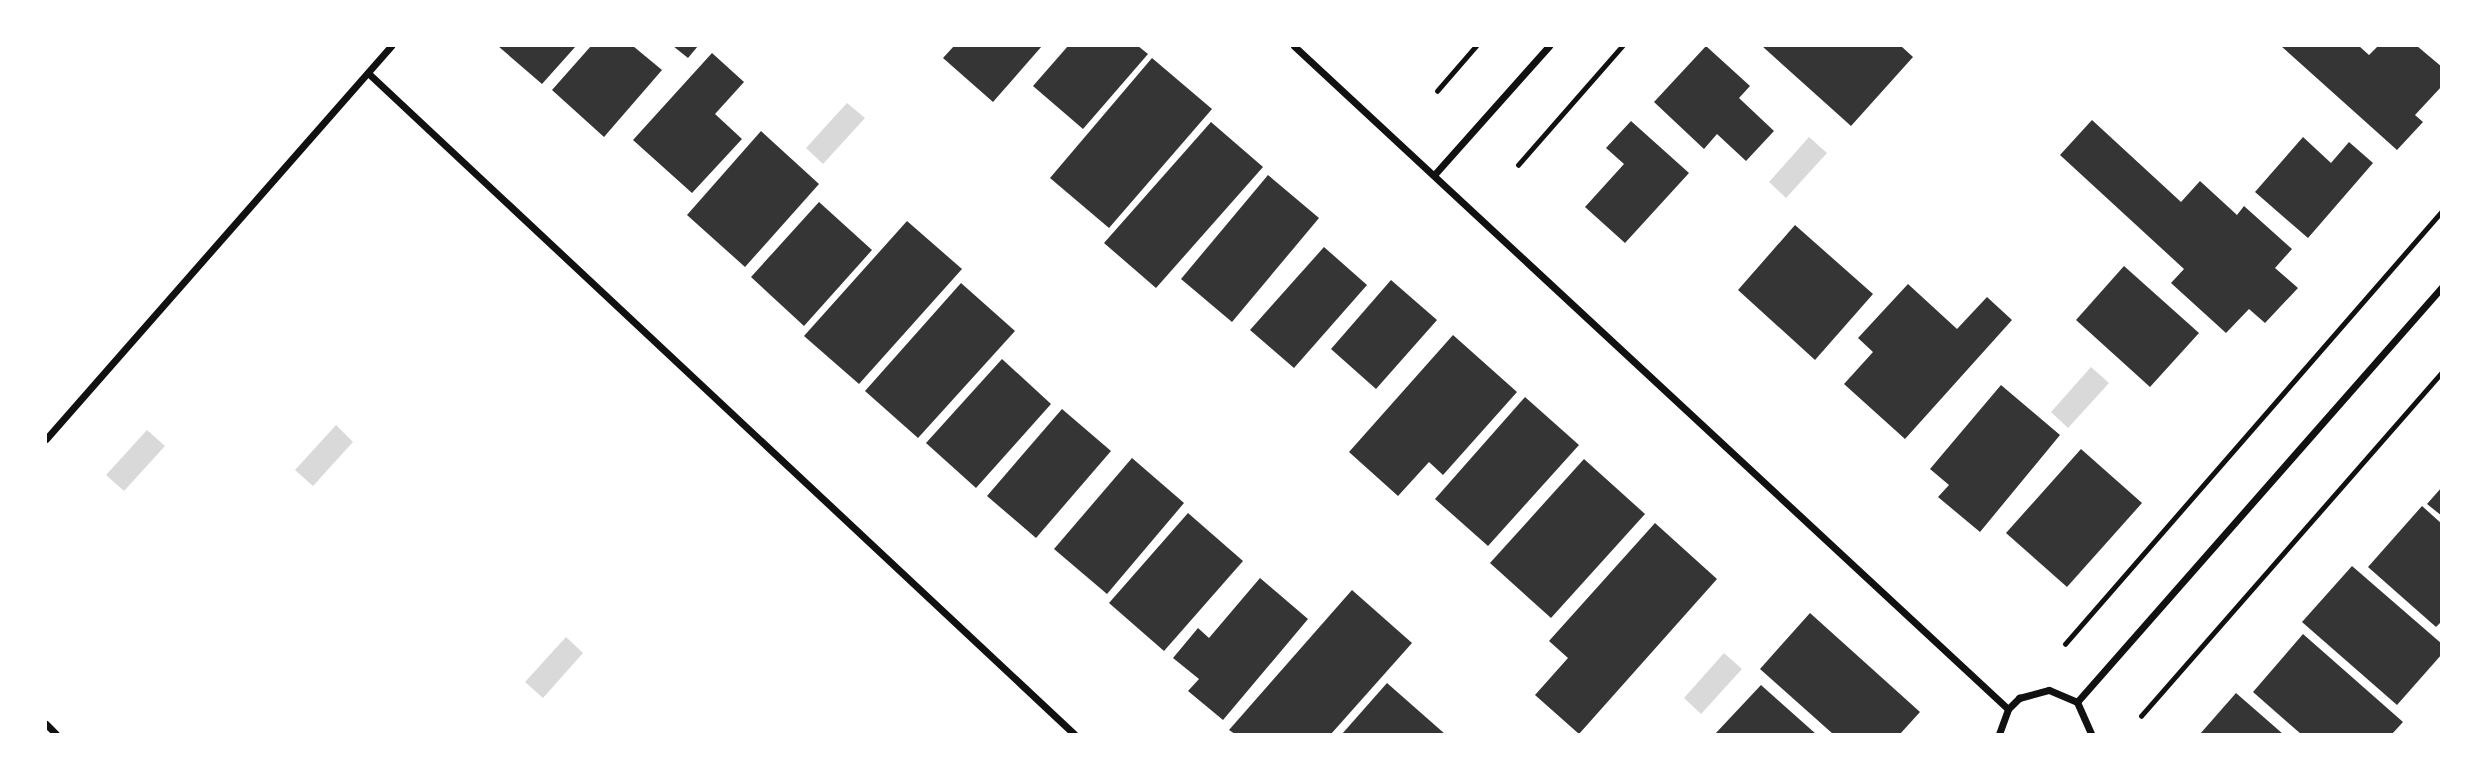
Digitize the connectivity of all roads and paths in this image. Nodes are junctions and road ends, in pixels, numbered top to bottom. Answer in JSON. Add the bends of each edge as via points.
{"nodes":[{"id":1,"x":391,"y":46,"type":"edge"},
{"id":2,"x":1294,"y":46,"type":"edge"},
{"id":3,"x":1476,"y":46,"type":"edge"},
{"id":4,"x":1549,"y":46,"type":"edge"},
{"id":5,"x":1622,"y":46,"type":"edge"},
{"id":6,"x":368,"y":73,"type":"junction"},
{"id":7,"x":1437,"y":91,"type":"dead end"},
{"id":8,"x":1518,"y":165,"type":"dead end"},
{"id":9,"x":1434,"y":175,"type":"junction"},
{"id":10,"x":2441,"y":211,"type":"edge"},
{"id":11,"x":2441,"y":287,"type":"edge"},
{"id":12,"x":2441,"y":372,"type":"edge"},
{"id":13,"x":46,"y":439,"type":"edge"},
{"id":14,"x":2065,"y":644,"type":"dead end"},
{"id":15,"x":2077,"y":702,"type":"junction"},
{"id":16,"x":2008,"y":709,"type":"junction"},
{"id":17,"x":2141,"y":716,"type":"dead end"},
{"id":18,"x":46,"y":724,"type":"edge"},
{"id":19,"x":56,"y":734,"type":"edge"},
{"id":20,"x":1074,"y":734,"type":"edge"},
{"id":21,"x":1999,"y":734,"type":"edge"},
{"id":22,"x":2091,"y":734,"type":"edge"}],
"edges":[{"from":1,"to":6,"type":"street"},
{"from":2,"to":9,"type":"street"},
{"from":3,"to":7,"type":"path"},
{"from":4,"to":9,"type":"street"},
{"from":5,"to":8,"type":"path"},
{"from":6,"to":13,"type":"street"},
{"from":6,"to":20,"type":"street"},
{"from":9,"to":16,"type":"street"},
{"from":10,"to":14,"type":"path"},
{"from":11,"to":15,"type":"street"},
{"from":12,"to":17,"type":"path"},
{"from":15,"to":16,"type":"street","via":[[2064,694],[2033,691]]},
{"from":15,"to":22,"type":"street"},
{"from":16,"to":21,"type":"street"},
{"from":18,"to":19,"type":"street"}]}
